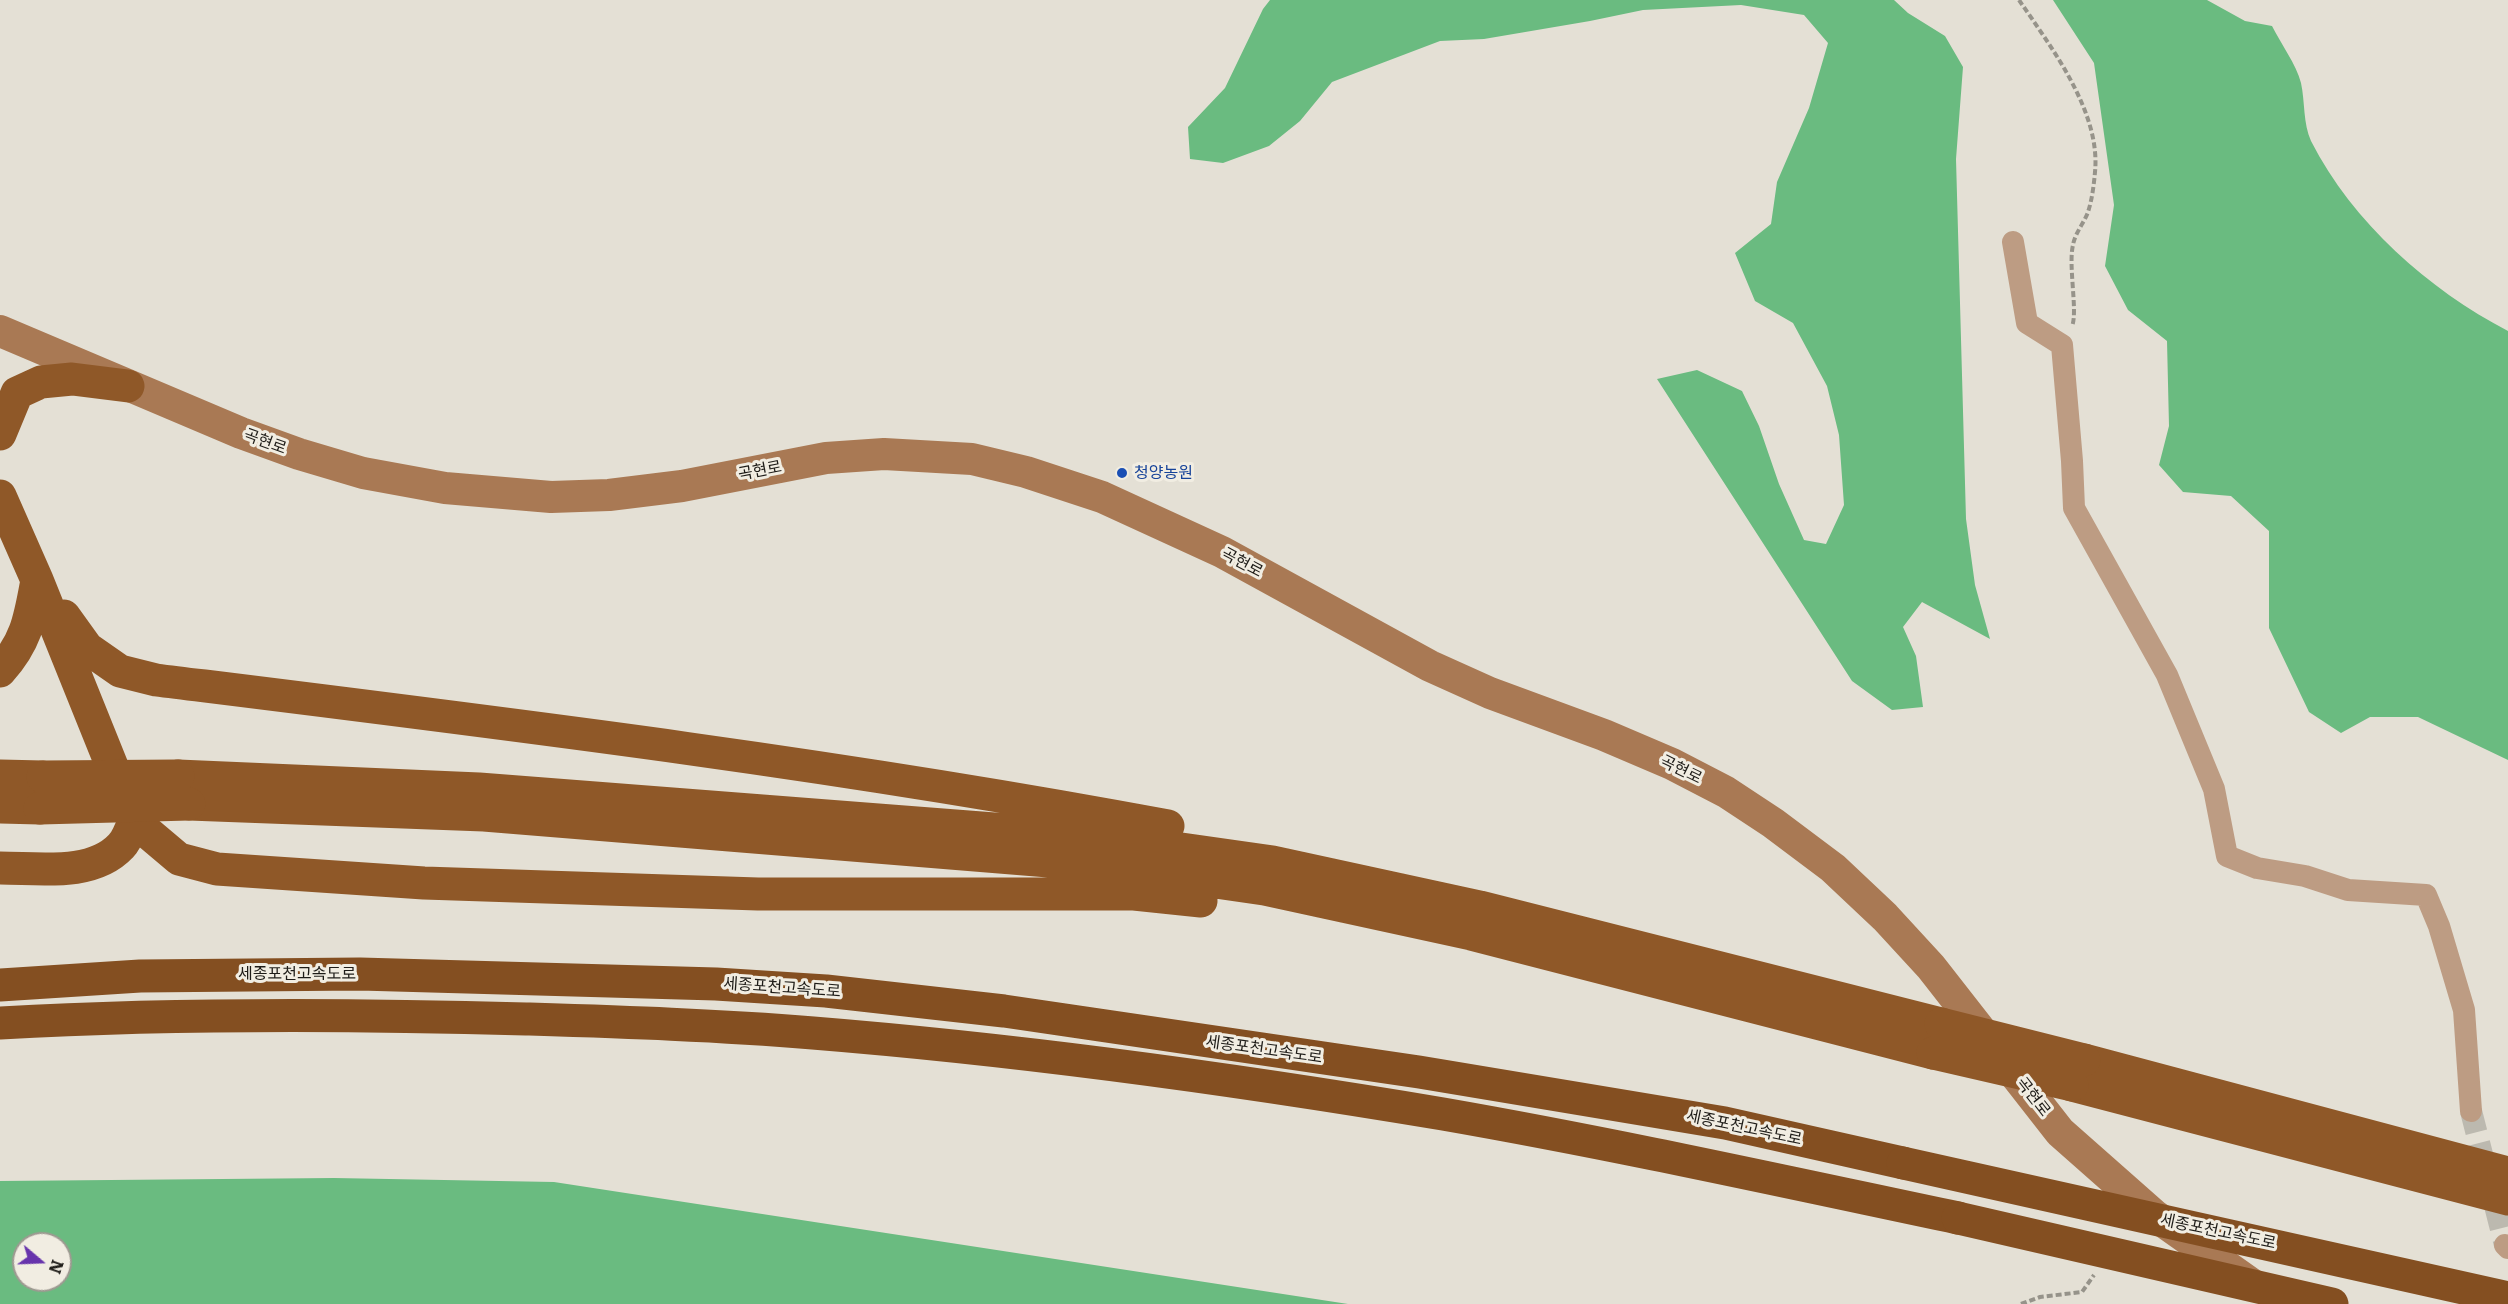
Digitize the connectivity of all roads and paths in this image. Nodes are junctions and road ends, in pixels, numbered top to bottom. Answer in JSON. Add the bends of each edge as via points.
{"nodes":[{"id":1,"x":2019,"y":0,"type":"edge"},
{"id":2,"x":2013,"y":242,"type":"dead end"},
{"id":3,"x":0,"y":331,"type":"edge"},
{"id":4,"x":2062,"y":345,"type":"junction"},
{"id":5,"x":128,"y":386,"type":"junction"},
{"id":6,"x":0,"y":434,"type":"edge"},
{"id":7,"x":0,"y":496,"type":"edge"},
{"id":8,"x":38,"y":580,"type":"junction"},
{"id":9,"x":0,"y":671,"type":"edge"},
{"id":10,"x":0,"y":776,"type":"edge"},
{"id":11,"x":42,"y":792,"type":"junction"},
{"id":12,"x":0,"y":807,"type":"edge"},
{"id":13,"x":134,"y":821,"type":"junction"},
{"id":14,"x":0,"y":868,"type":"edge"},
{"id":15,"x":1476,"y":920,"type":"junction"},
{"id":16,"x":0,"y":985,"type":"edge"},
{"id":17,"x":0,"y":1023,"type":"edge"},
{"id":18,"x":2078,"y":1073,"type":"junction"},
{"id":19,"x":2471,"y":1111,"type":"tunnel mouth"},
{"id":20,"x":2508,"y":1173,"type":"edge"},
{"id":21,"x":2508,"y":1199,"type":"edge"},
{"id":22,"x":2508,"y":1298,"type":"edge"},
{"id":23,"x":2279,"y":1304,"type":"edge"},
{"id":24,"x":2332,"y":1304,"type":"edge"}],
"edges":[{"from":1,"to":4,"type":"path","via":[[2074,86],[2096,154],[2088,213],[2073,245],[2071,284],[2075,320]]},
{"from":2,"to":4,"type":"street","via":[[2027,323]]},
{"from":3,"to":5,"type":"main road","name":"곡현로"},
{"from":4,"to":19,"type":"street","via":[[2074,508],[2167,675],[2214,789],[2227,856],[2257,868],[2305,876],[2348,890],[2426,895],[2464,1010]]},
{"from":5,"to":6,"type":"highway","via":[[72,379],[41,381],[17,393]]},
{"from":5,"to":23,"type":"main road","name":"곡현로","via":[[298,454],[363,473],[445,488],[550,497],[609,495],[682,486],[826,458],[884,454],[972,459],[1026,472],[1135,511],[1222,552],[1430,666],[1672,764],[1726,792],[1773,823],[1833,868],[1885,917],[1931,967],[2061,1132],[2154,1215]]},
{"from":7,"to":8,"type":"highway"},
{"from":8,"to":9,"type":"highway","via":[[30,620],[16,653]]},
{"from":8,"to":13,"type":"highway"},
{"from":8,"to":15,"type":"highway","via":[[87,648],[120,671],[156,680],[651,742],[1006,795],[1273,846]]},
{"from":10,"to":11,"type":"highway"},
{"from":11,"to":12,"type":"highway"},
{"from":11,"to":15,"type":"highway","bridge":true,"via":[[183,790],[1098,865]]},
{"from":13,"to":14,"type":"highway","via":[[123,845],[102,861],[70,868]]},
{"from":13,"to":15,"type":"highway","via":[[179,860],[217,869],[424,883],[758,894],[1134,894],[1263,907]]},
{"from":15,"to":18,"type":"highway","bridge":true},
{"from":16,"to":22,"type":"highway","name":"세종포천고속도로","bridge":true,"via":[[140,976],[360,974],[599,979],[826,991],[1004,1011],[1419,1071],[1725,1123]]},
{"from":17,"to":24,"type":"highway","bridge":true,"via":[[248,1015],[437,1016],[798,1032],[961,1047],[1443,1114],[1583,1140],[1958,1218]]},
{"from":18,"to":20,"type":"highway"},
{"from":18,"to":21,"type":"highway"}]}
